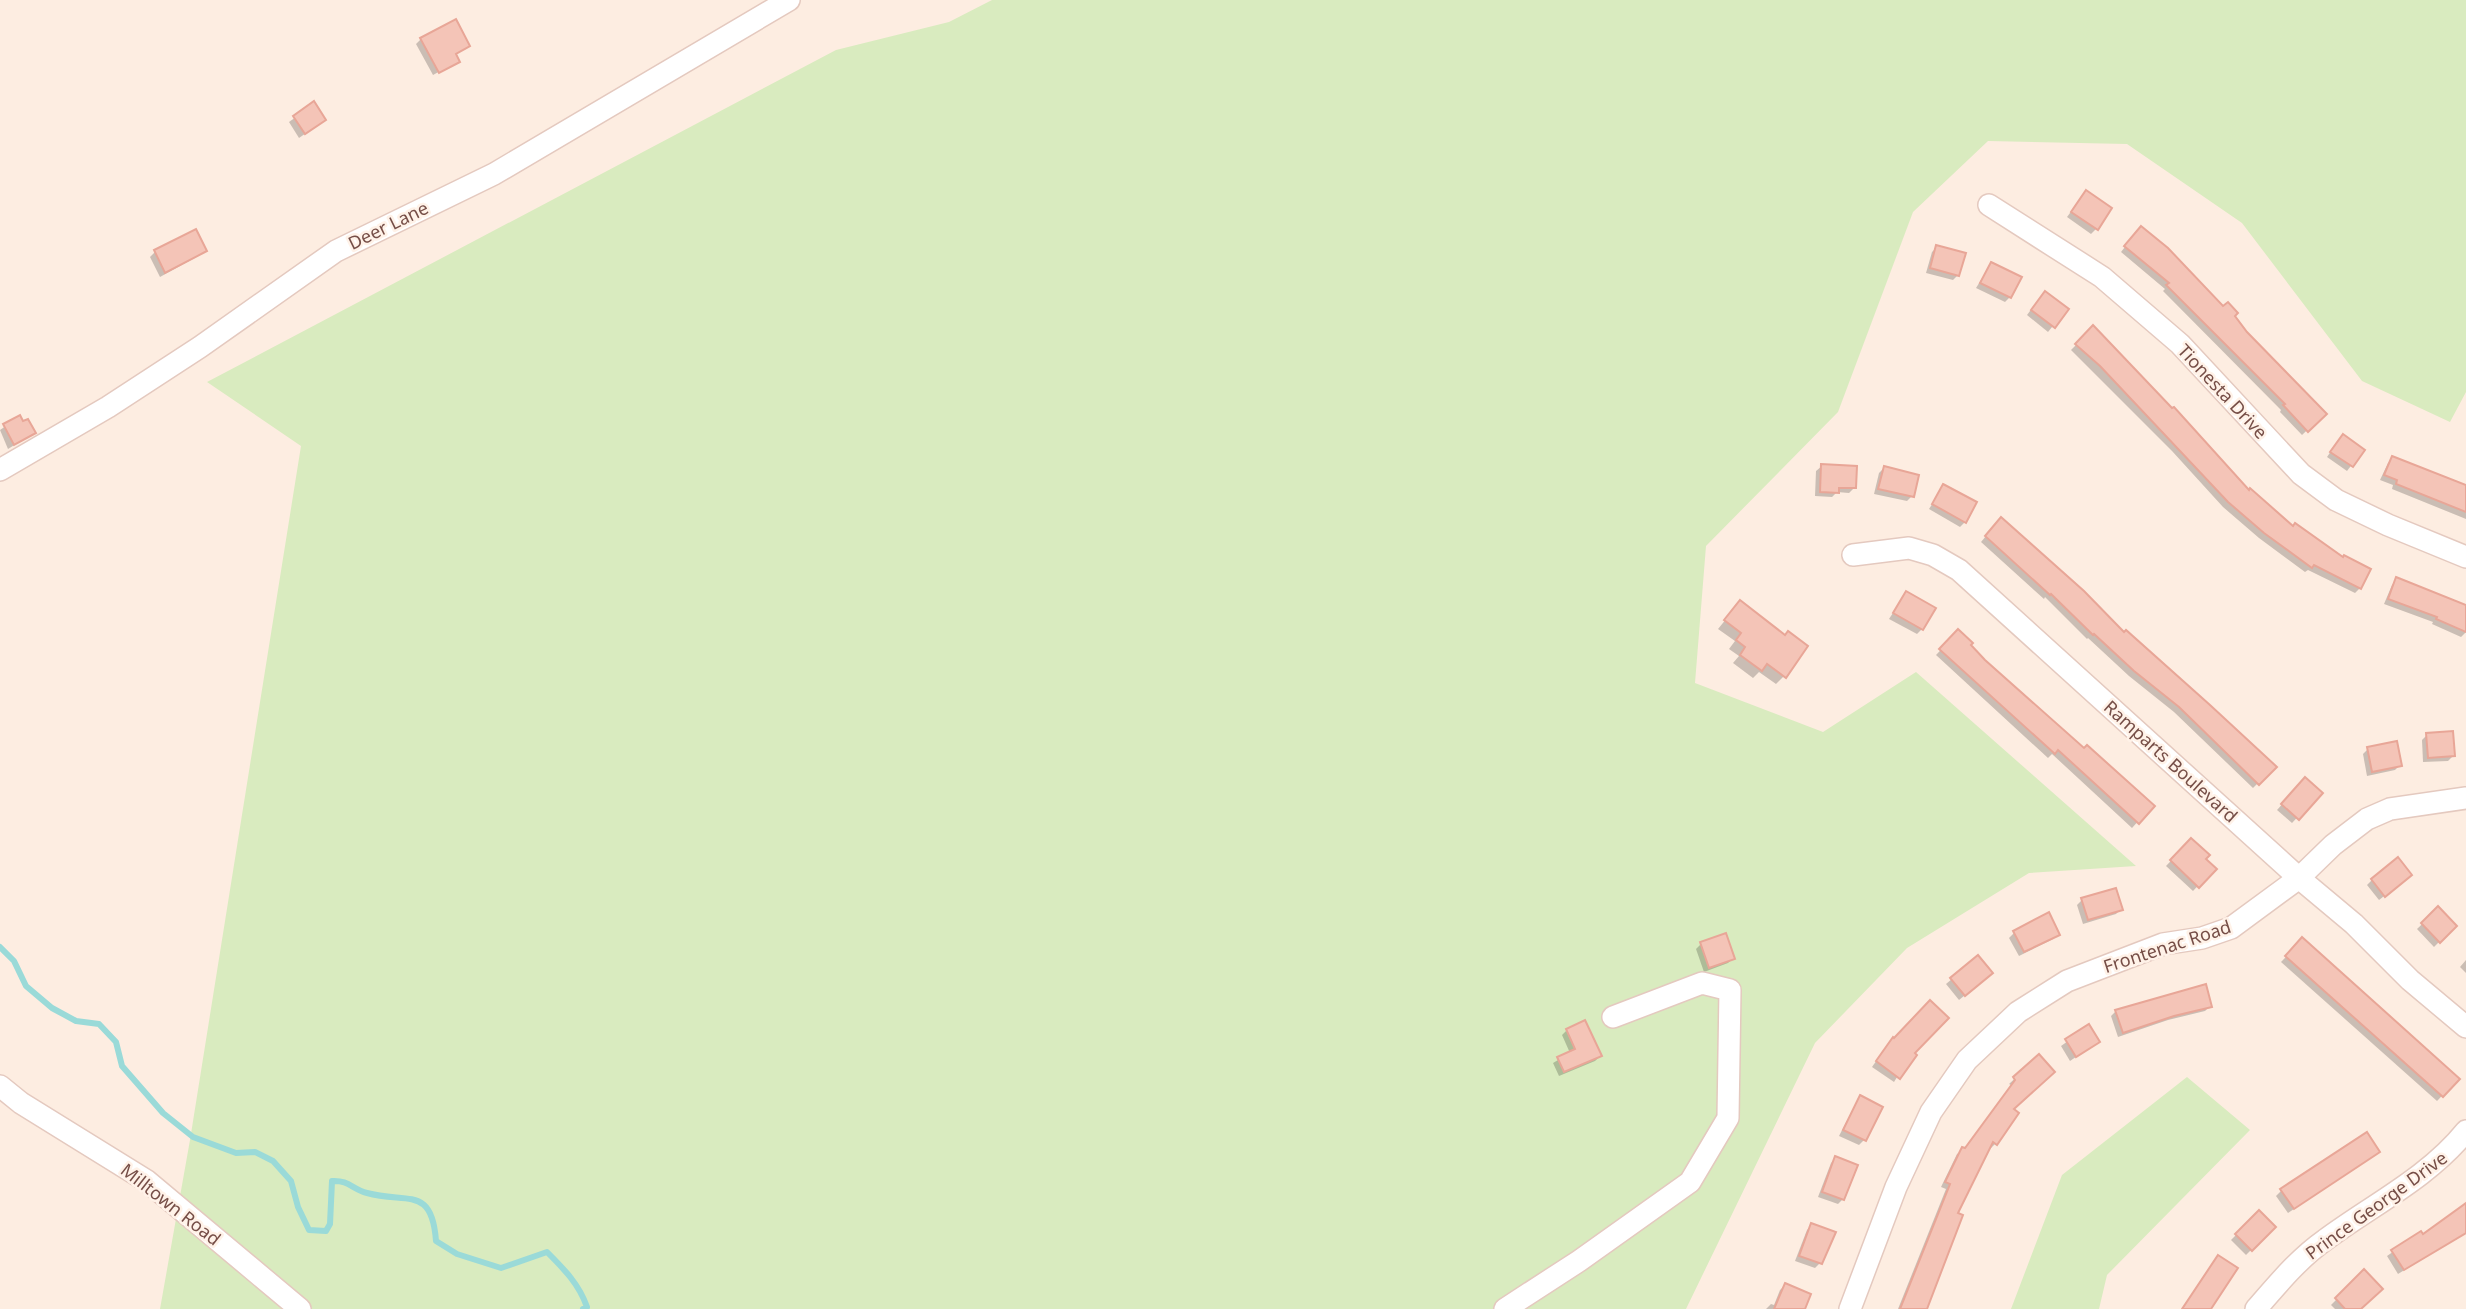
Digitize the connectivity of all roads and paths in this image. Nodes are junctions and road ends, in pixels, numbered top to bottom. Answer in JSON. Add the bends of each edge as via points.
{"nodes":[{"id":1,"x":789,"y":0,"type":"edge"},
{"id":2,"x":1989,"y":205,"type":"dead end"},
{"id":3,"x":0,"y":470,"type":"edge"},
{"id":4,"x":1853,"y":555,"type":"dead end"},
{"id":5,"x":2466,"y":558,"type":"edge"},
{"id":6,"x":2466,"y":798,"type":"edge"},
{"id":7,"x":2299,"y":878,"type":"junction"},
{"id":8,"x":1613,"y":1017,"type":"dead end"},
{"id":9,"x":2466,"y":1027,"type":"edge"},
{"id":10,"x":0,"y":1086,"type":"edge"},
{"id":11,"x":2466,"y":1131,"type":"edge"},
{"id":12,"x":300,"y":1309,"type":"edge"},
{"id":13,"x":1505,"y":1309,"type":"edge"},
{"id":14,"x":1850,"y":1309,"type":"edge"},
{"id":15,"x":2256,"y":1309,"type":"edge"}],
"edges":[{"from":1,"to":3,"type":"street","name":"Deer Lane","via":[[494,174],[336,251],[108,407]]},
{"from":2,"to":5,"type":"street","name":"Tionesta Drive","via":[[2112,285],[2180,344],[2301,474],[2336,500]]},
{"from":4,"to":7,"type":"street","name":"Ramparts Boulevard","via":[[1909,548],[1959,570]]},
{"from":6,"to":7,"type":"street","name":"Frontenac Road","via":[[2390,809],[2367,819]]},
{"from":7,"to":9,"type":"street","name":"Ramparts Boulevard"},
{"from":7,"to":14,"type":"street","name":"Frontenac Road","via":[[2231,928],[2163,944],[2067,981],[2018,1012],[1967,1060],[1931,1112],[1896,1187]]},
{"from":8,"to":13,"type":"street","via":[[1702,983],[1730,990],[1728,1118],[1690,1182]]},
{"from":10,"to":12,"type":"street","name":"Milltown Road","via":[[147,1181]]},
{"from":11,"to":15,"type":"street","name":"Prince George Drive","via":[[2447,1154],[2322,1241]]}]}
